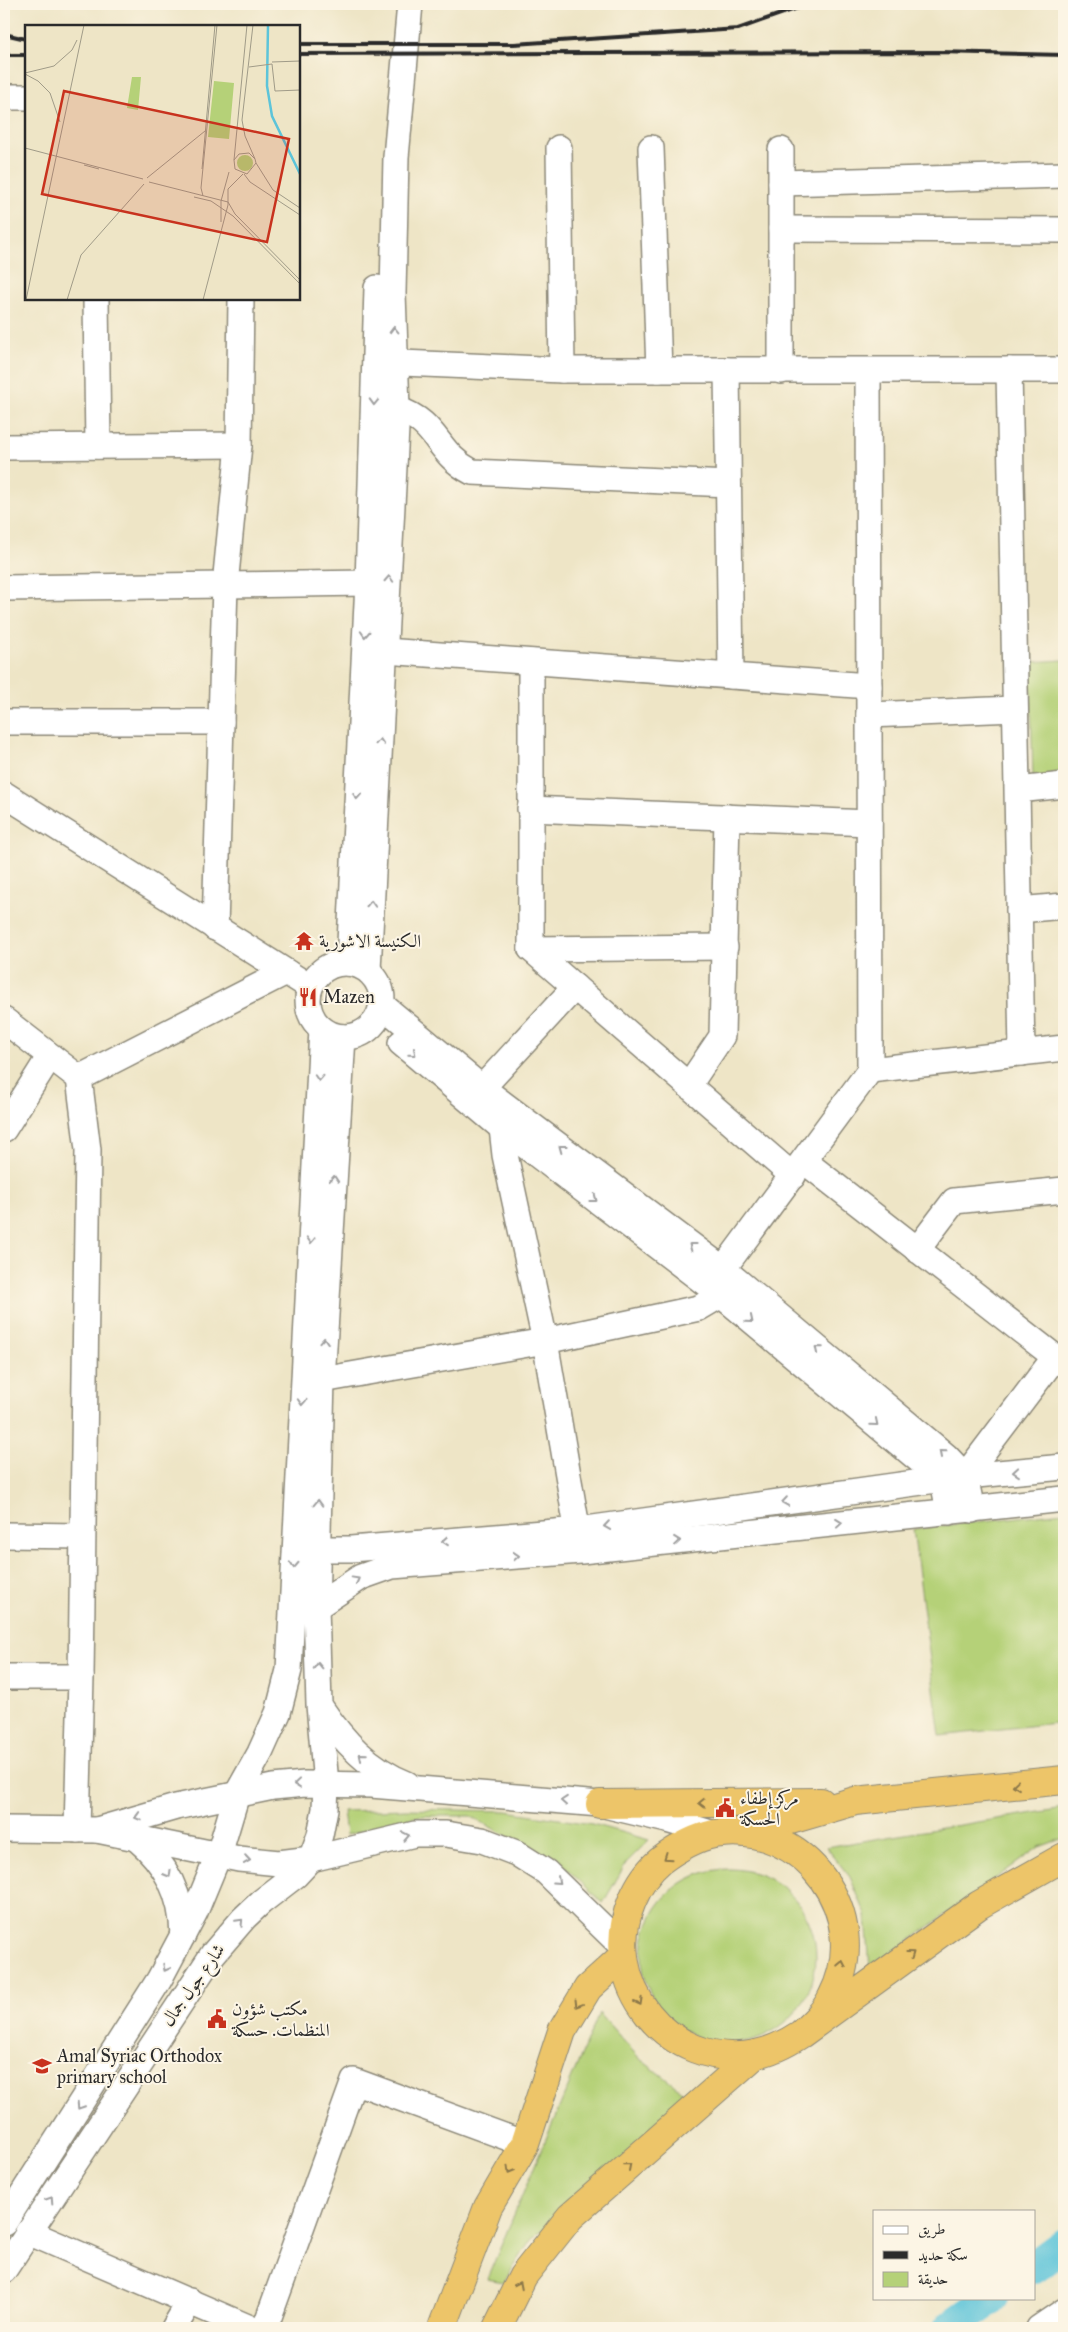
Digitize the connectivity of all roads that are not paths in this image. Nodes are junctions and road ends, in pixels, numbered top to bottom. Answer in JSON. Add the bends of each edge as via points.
{"nodes":[{"id":1,"x":396,"y":4,"type":"edge"},
{"id":2,"x":410,"y":4,"type":"edge"},
{"id":3,"x":25,"y":97,"type":"edge"},
{"id":4,"x":4,"y":98,"type":"edge"},
{"id":5,"x":559,"y":148,"type":"dead end"},
{"id":6,"x":651,"y":148,"type":"dead end"},
{"id":7,"x":781,"y":150,"type":"dead end"},
{"id":8,"x":1064,"y":175,"type":"edge"},
{"id":9,"x":781,"y":183,"type":"junction"},
{"id":10,"x":781,"y":228,"type":"junction"},
{"id":11,"x":1064,"y":230,"type":"edge"},
{"id":12,"x":96,"y":300,"type":"edge"},
{"id":13,"x":241,"y":300,"type":"edge"},
{"id":14,"x":385,"y":361,"type":"junction"},
{"id":15,"x":562,"y":370,"type":"junction"},
{"id":16,"x":659,"y":370,"type":"junction"},
{"id":17,"x":727,"y":370,"type":"junction"},
{"id":18,"x":1009,"y":370,"type":"junction"},
{"id":19,"x":1064,"y":370,"type":"edge"},
{"id":20,"x":781,"y":371,"type":"junction"},
{"id":21,"x":868,"y":371,"type":"junction"},
{"id":22,"x":397,"y":409,"type":"junction"},
{"id":23,"x":239,"y":445,"type":"junction"},
{"id":24,"x":98,"y":446,"type":"junction"},
{"id":25,"x":4,"y":448,"type":"edge"},
{"id":26,"x":728,"y":484,"type":"junction"},
{"id":27,"x":368,"y":583,"type":"junction"},
{"id":28,"x":225,"y":585,"type":"junction"},
{"id":29,"x":4,"y":588,"type":"edge"},
{"id":30,"x":385,"y":651,"type":"junction"},
{"id":31,"x":531,"y":662,"type":"junction"},
{"id":32,"x":731,"y":676,"type":"junction"},
{"id":33,"x":869,"y":686,"type":"junction"},
{"id":34,"x":1015,"y":709,"type":"junction"},
{"id":35,"x":869,"y":715,"type":"junction"},
{"id":36,"x":4,"y":722,"type":"edge"},
{"id":37,"x":221,"y":722,"type":"junction"},
{"id":38,"x":1064,"y":785,"type":"edge"},
{"id":39,"x":1018,"y":790,"type":"junction"},
{"id":40,"x":4,"y":794,"type":"edge"},
{"id":41,"x":530,"y":809,"type":"junction"},
{"id":42,"x":727,"y":817,"type":"junction"},
{"id":43,"x":870,"y":823,"type":"junction"},
{"id":44,"x":1064,"y":906,"type":"edge"},
{"id":45,"x":1019,"y":910,"type":"junction"},
{"id":46,"x":215,"y":928,"type":"junction"},
{"id":47,"x":725,"y":947,"type":"junction"},
{"id":48,"x":531,"y":949,"type":"junction"},
{"id":49,"x":358,"y":966,"type":"junction"},
{"id":50,"x":286,"y":972,"type":"junction"},
{"id":51,"x":310,"y":987,"type":"junction"},
{"id":52,"x":575,"y":987,"type":"junction"},
{"id":53,"x":379,"y":1013,"type":"junction"},
{"id":54,"x":4,"y":1020,"type":"edge"},
{"id":55,"x":333,"y":1033,"type":"junction"},
{"id":56,"x":1064,"y":1048,"type":"edge"},
{"id":57,"x":1022,"y":1053,"type":"junction"},
{"id":58,"x":50,"y":1056,"type":"junction"},
{"id":59,"x":870,"y":1070,"type":"junction"},
{"id":60,"x":78,"y":1078,"type":"junction"},
{"id":61,"x":689,"y":1085,"type":"junction"},
{"id":62,"x":482,"y":1088,"type":"junction"},
{"id":63,"x":4,"y":1128,"type":"edge"},
{"id":64,"x":502,"y":1128,"type":"junction"},
{"id":65,"x":799,"y":1168,"type":"junction"},
{"id":66,"x":1064,"y":1190,"type":"edge"},
{"id":67,"x":917,"y":1250,"type":"junction"},
{"id":68,"x":723,"y":1269,"type":"junction"},
{"id":69,"x":721,"y":1295,"type":"junction"},
{"id":70,"x":545,"y":1341,"type":"junction"},
{"id":71,"x":1060,"y":1357,"type":"edge"},
{"id":72,"x":322,"y":1380,"type":"junction"},
{"id":73,"x":1064,"y":1467,"type":"edge"},
{"id":74,"x":954,"y":1478,"type":"junction"},
{"id":75,"x":1064,"y":1499,"type":"edge"},
{"id":76,"x":960,"y":1511,"type":"junction"},
{"id":77,"x":4,"y":1535,"type":"edge"},
{"id":78,"x":82,"y":1536,"type":"junction"},
{"id":79,"x":580,"y":1541,"type":"junction"},
{"id":80,"x":317,"y":1549,"type":"junction"},
{"id":81,"x":316,"y":1607,"type":"junction"},
{"id":82,"x":4,"y":1677,"type":"edge"},
{"id":83,"x":81,"y":1678,"type":"junction"},
{"id":84,"x":319,"y":1705,"type":"junction"},
{"id":85,"x":1064,"y":1780,"type":"edge"},
{"id":86,"x":326,"y":1784,"type":"junction"},
{"id":87,"x":419,"y":1788,"type":"junction"},
{"id":88,"x":237,"y":1794,"type":"junction"},
{"id":89,"x":855,"y":1801,"type":"junction"},
{"id":90,"x":600,"y":1804,"type":"junction"},
{"id":91,"x":4,"y":1829,"type":"edge"},
{"id":92,"x":87,"y":1830,"type":"junction"},
{"id":93,"x":746,"y":1833,"type":"junction"},
{"id":94,"x":714,"y":1834,"type":"junction"},
{"id":95,"x":136,"y":1838,"type":"junction"},
{"id":96,"x":219,"y":1854,"type":"junction"},
{"id":97,"x":1064,"y":1857,"type":"edge"},
{"id":98,"x":311,"y":1859,"type":"junction"},
{"id":99,"x":183,"y":1935,"type":"junction"},
{"id":100,"x":623,"y":1952,"type":"junction"},
{"id":101,"x":801,"y":2034,"type":"junction"},
{"id":102,"x":756,"y":2054,"type":"junction"},
{"id":103,"x":524,"y":2144,"type":"junction"},
{"id":104,"x":4,"y":2223,"type":"edge"},
{"id":105,"x":28,"y":2232,"type":"junction"},
{"id":106,"x":4,"y":2270,"type":"edge"},
{"id":107,"x":190,"y":2301,"type":"junction"},
{"id":108,"x":1064,"y":2311,"type":"edge"},
{"id":109,"x":174,"y":2328,"type":"edge"},
{"id":110,"x":250,"y":2328,"type":"edge"},
{"id":111,"x":265,"y":2328,"type":"edge"},
{"id":112,"x":442,"y":2328,"type":"edge"},
{"id":113,"x":497,"y":2328,"type":"edge"},
{"id":114,"x":1039,"y":2328,"type":"edge"}],
"edges":[{"from":1,"to":14,"type":"street","via":[[382,152]]},
{"from":14,"to":2,"type":"street","one_way":true,"via":[[396,156]]},
{"from":3,"to":4,"type":"street"},
{"from":5,"to":15,"type":"street"},
{"from":6,"to":16,"type":"street"},
{"from":7,"to":9,"type":"street"},
{"from":8,"to":9,"type":"street"},
{"from":9,"to":10,"type":"street"},
{"from":10,"to":11,"type":"street"},
{"from":10,"to":20,"type":"street"},
{"from":12,"to":24,"type":"street"},
{"from":13,"to":23,"type":"street"},
{"from":14,"to":15,"type":"street"},
{"from":14,"to":22,"type":"street"},
{"from":14,"to":27,"type":"street","one_way":true},
{"from":15,"to":16,"type":"street"},
{"from":16,"to":17,"type":"street"},
{"from":17,"to":20,"type":"street"},
{"from":17,"to":26,"type":"street"},
{"from":18,"to":19,"type":"street"},
{"from":18,"to":21,"type":"street"},
{"from":18,"to":34,"type":"street"},
{"from":20,"to":21,"type":"street"},
{"from":21,"to":33,"type":"street"},
{"from":22,"to":26,"type":"street","via":[[423,422],[447,455],[472,472]]},
{"from":30,"to":22,"type":"street","one_way":true},
{"from":23,"to":24,"type":"street"},
{"from":23,"to":28,"type":"street"},
{"from":24,"to":25,"type":"street"},
{"from":26,"to":32,"type":"street"},
{"from":27,"to":28,"type":"street"},
{"from":27,"to":49,"type":"street","one_way":true},
{"from":28,"to":29,"type":"street"},
{"from":28,"to":37,"type":"street"},
{"from":30,"to":31,"type":"street"},
{"from":49,"to":30,"type":"street","one_way":true},
{"from":31,"to":32,"type":"street"},
{"from":31,"to":41,"type":"street"},
{"from":32,"to":33,"type":"street"},
{"from":33,"to":35,"type":"street"},
{"from":34,"to":35,"type":"street"},
{"from":34,"to":39,"type":"street"},
{"from":35,"to":43,"type":"street"},
{"from":36,"to":37,"type":"street"},
{"from":37,"to":46,"type":"street"},
{"from":38,"to":39,"type":"street"},
{"from":39,"to":45,"type":"street"},
{"from":40,"to":46,"type":"street"},
{"from":41,"to":42,"type":"street"},
{"from":41,"to":48,"type":"street"},
{"from":42,"to":43,"type":"street"},
{"from":42,"to":47,"type":"street"},
{"from":43,"to":59,"type":"street"},
{"from":44,"to":45,"type":"street"},
{"from":45,"to":57,"type":"street"},
{"from":46,"to":50,"type":"street"},
{"from":47,"to":48,"type":"street"},
{"from":47,"to":61,"type":"street","via":[[722,1036]]},
{"from":48,"to":52,"type":"street"},
{"from":49,"to":51,"type":"street","via":[[330,966],[321,971]]},
{"from":49,"to":53,"type":"street","via":[[380,985]]},
{"from":50,"to":51,"type":"street"},
{"from":50,"to":60,"type":"street"},
{"from":51,"to":55,"type":"street","via":[[308,1006],[311,1014]]},
{"from":52,"to":61,"type":"street"},
{"from":52,"to":62,"type":"street"},
{"from":53,"to":55,"type":"street","via":[[362,1034]]},
{"from":53,"to":62,"type":"street"},
{"from":53,"to":64,"type":"street","one_way":true},
{"from":54,"to":58,"type":"street"},
{"from":72,"to":55,"type":"street","name":"شارع جول جمال","one_way":true},
{"from":55,"to":88,"type":"street","name":"شارع جول جمال","one_way":true,"via":[[289,1670],[270,1733]]},
{"from":56,"to":57,"type":"street"},
{"from":57,"to":59,"type":"street"},
{"from":58,"to":60,"type":"street"},
{"from":58,"to":63,"type":"street"},
{"from":59,"to":65,"type":"street"},
{"from":60,"to":78,"type":"street","via":[[88,1150]]},
{"from":61,"to":65,"type":"street"},
{"from":68,"to":62,"type":"street","one_way":true},
{"from":64,"to":69,"type":"street","one_way":true},
{"from":64,"to":70,"type":"street","via":[[504,1155]]},
{"from":65,"to":67,"type":"street"},
{"from":65,"to":68,"type":"street"},
{"from":66,"to":67,"type":"street","via":[[954,1201]]},
{"from":67,"to":71,"type":"street"},
{"from":74,"to":68,"type":"street","one_way":true,"via":[[946,1456]]},
{"from":69,"to":70,"type":"street","via":[[699,1308]]},
{"from":69,"to":74,"type":"street","one_way":true},
{"from":70,"to":72,"type":"street"},
{"from":70,"to":79,"type":"street"},
{"from":71,"to":74,"type":"street"},
{"from":80,"to":72,"type":"street","name":"شارع جول جمال","one_way":true},
{"from":73,"to":74,"type":"street","one_way":true},
{"from":74,"to":76,"type":"street"},
{"from":74,"to":79,"type":"street","one_way":true},
{"from":75,"to":76,"type":"street"},
{"from":79,"to":76,"type":"street","one_way":true},
{"from":77,"to":78,"type":"street"},
{"from":78,"to":83,"type":"street"},
{"from":79,"to":80,"type":"street","one_way":true},
{"from":81,"to":79,"type":"street","one_way":true,"via":[[362,1577],[392,1566]]},
{"from":80,"to":81,"type":"street","name":"شارع جول جمال"},
{"from":84,"to":81,"type":"street","name":"شارع جول جمال","one_way":true},
{"from":82,"to":83,"type":"street"},
{"from":83,"to":92,"type":"street"},
{"from":84,"to":86,"type":"street","name":"شارع جول جمال"},
{"from":87,"to":84,"type":"street","one_way":true,"via":[[400,1781],[364,1759],[336,1730]]},
{"from":85,"to":89,"type":"highway","one_way":true},
{"from":86,"to":87,"type":"street"},
{"from":86,"to":88,"type":"street","one_way":true,"via":[[273,1787]]},
{"from":86,"to":98,"type":"street","name":"شارع جول جمال","via":[[320,1835]]},
{"from":90,"to":87,"type":"street","one_way":true},
{"from":88,"to":92,"type":"street","one_way":true},
{"from":88,"to":96,"type":"street","name":"شارع جول جمال"},
{"from":89,"to":90,"type":"highway","one_way":true},
{"from":89,"to":93,"type":"highway"},
{"from":90,"to":94,"type":"street"},
{"from":91,"to":92,"type":"street"},
{"from":92,"to":95,"type":"street"},
{"from":93,"to":94,"type":"highway"},
{"from":101,"to":93,"type":"highway","one_way":true,"via":[[833,1997],[844,1962],[844,1926],[833,1892],[811,1864],[781,1843]]},
{"from":94,"to":100,"type":"highway","one_way":true,"via":[[684,1845],[658,1862],[638,1887],[626,1916]]},
{"from":95,"to":96,"type":"street"},
{"from":95,"to":99,"type":"street","one_way":true,"via":[[159,1860],[175,1888],[183,1919]]},
{"from":96,"to":98,"type":"street","one_way":true,"via":[[259,1862]]},
{"from":96,"to":99,"type":"street","name":"شارع جول جمال"},
{"from":101,"to":97,"type":"highway","one_way":true,"via":[[978,1905]]},
{"from":98,"to":100,"type":"street","one_way":true,"via":[[415,1834],[446,1834],[482,1840],[516,1853],[546,1872]]},
{"from":105,"to":98,"type":"street","name":"شارع جول جمال","one_way":true,"via":[[213,1954],[244,1918]]},
{"from":99,"to":104,"type":"street","name":"شارع جول جمال","one_way":true,"via":[[154,1988]]},
{"from":100,"to":102,"type":"highway","one_way":true,"via":[[631,1986],[646,2013],[668,2035],[695,2049],[725,2056]]},
{"from":100,"to":103,"type":"highway","one_way":true,"via":[[588,1988],[562,2031]]},
{"from":101,"to":102,"type":"highway","via":[[779,2047]]},
{"from":113,"to":102,"type":"highway","one_way":true,"via":[[523,2276],[570,2217]]},
{"from":103,"to":111,"type":"street","via":[[354,2081]]},
{"from":103,"to":112,"type":"highway","one_way":true,"via":[[488,2208]]},
{"from":105,"to":106,"type":"street","name":"شارع جول جمال"},
{"from":105,"to":107,"type":"street"},
{"from":107,"to":109,"type":"street"},
{"from":107,"to":110,"type":"street"},
{"from":108,"to":114,"type":"street"}]}
